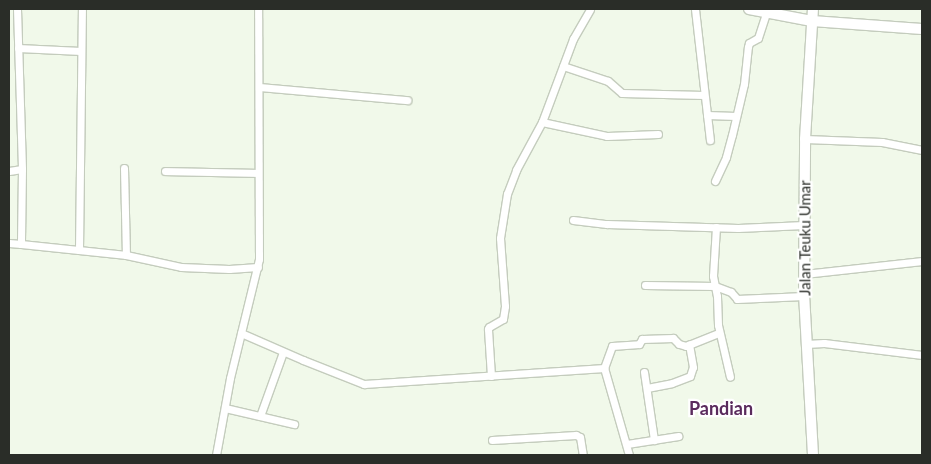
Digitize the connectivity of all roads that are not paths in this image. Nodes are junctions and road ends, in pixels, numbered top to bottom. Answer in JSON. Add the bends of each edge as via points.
{"nodes":[{"id":1,"x":17,"y":9,"type":"edge"},
{"id":2,"x":82,"y":9,"type":"edge"},
{"id":3,"x":258,"y":9,"type":"edge"},
{"id":4,"x":590,"y":9,"type":"edge"},
{"id":5,"x":695,"y":9,"type":"edge"},
{"id":6,"x":749,"y":9,"type":"edge"},
{"id":7,"x":813,"y":9,"type":"edge"},
{"id":8,"x":766,"y":14,"type":"junction"},
{"id":9,"x":812,"y":21,"type":"junction"},
{"id":10,"x":922,"y":29,"type":"edge"},
{"id":11,"x":18,"y":48,"type":"junction"},
{"id":12,"x":81,"y":52,"type":"junction"},
{"id":13,"x":563,"y":66,"type":"junction"},
{"id":14,"x":260,"y":86,"type":"junction"},
{"id":15,"x":704,"y":94,"type":"junction"},
{"id":16,"x":407,"y":100,"type":"dead end"},
{"id":17,"x":707,"y":115,"type":"junction"},
{"id":18,"x":736,"y":116,"type":"junction"},
{"id":19,"x":542,"y":122,"type":"junction"},
{"id":20,"x":658,"y":134,"type":"dead end"},
{"id":21,"x":805,"y":139,"type":"junction"},
{"id":22,"x":710,"y":140,"type":"dead end"},
{"id":23,"x":922,"y":150,"type":"edge"},
{"id":24,"x":124,"y":168,"type":"dead end"},
{"id":25,"x":9,"y":170,"type":"edge"},
{"id":26,"x":22,"y":170,"type":"junction"},
{"id":27,"x":165,"y":171,"type":"dead end"},
{"id":28,"x":257,"y":173,"type":"junction"},
{"id":29,"x":715,"y":181,"type":"dead end"},
{"id":30,"x":573,"y":220,"type":"dead end"},
{"id":31,"x":804,"y":225,"type":"junction"},
{"id":32,"x":716,"y":227,"type":"junction"},
{"id":33,"x":9,"y":243,"type":"edge"},
{"id":34,"x":21,"y":244,"type":"junction"},
{"id":35,"x":79,"y":250,"type":"junction"},
{"id":36,"x":126,"y":255,"type":"junction"},
{"id":37,"x":922,"y":261,"type":"edge"},
{"id":38,"x":258,"y":267,"type":"junction"},
{"id":39,"x":804,"y":274,"type":"junction"},
{"id":40,"x":645,"y":285,"type":"dead end"},
{"id":41,"x":715,"y":286,"type":"junction"},
{"id":42,"x":804,"y":296,"type":"junction"},
{"id":43,"x":241,"y":333,"type":"junction"},
{"id":44,"x":719,"y":333,"type":"junction"},
{"id":45,"x":689,"y":344,"type":"junction"},
{"id":46,"x":806,"y":344,"type":"junction"},
{"id":47,"x":283,"y":352,"type":"junction"},
{"id":48,"x":922,"y":355,"type":"edge"},
{"id":49,"x":604,"y":368,"type":"junction"},
{"id":50,"x":644,"y":372,"type":"dead end"},
{"id":51,"x":491,"y":376,"type":"junction"},
{"id":52,"x":730,"y":377,"type":"dead end"},
{"id":53,"x":646,"y":388,"type":"junction"},
{"id":54,"x":225,"y":408,"type":"junction"},
{"id":55,"x":260,"y":416,"type":"junction"},
{"id":56,"x":294,"y":424,"type":"dead end"},
{"id":57,"x":678,"y":436,"type":"dead end"},
{"id":58,"x":492,"y":440,"type":"dead end"},
{"id":59,"x":654,"y":440,"type":"junction"},
{"id":60,"x":627,"y":444,"type":"junction"},
{"id":61,"x":216,"y":455,"type":"edge"},
{"id":62,"x":584,"y":455,"type":"edge"},
{"id":63,"x":629,"y":455,"type":"edge"},
{"id":64,"x":813,"y":455,"type":"edge"}],
"edges":[{"from":1,"to":11,"type":"street"},
{"from":2,"to":12,"type":"street"},
{"from":3,"to":14,"type":"street"},
{"from":4,"to":13,"type":"street","via":[[573,39]]},
{"from":5,"to":15,"type":"street"},
{"from":6,"to":8,"type":"main road"},
{"from":7,"to":9,"type":"main road","name":"Jalan Teuku Umar"},
{"from":8,"to":9,"type":"main road"},
{"from":8,"to":18,"type":"street","via":[[758,38],[749,43]]},
{"from":9,"to":10,"type":"main road"},
{"from":9,"to":21,"type":"main road","name":"Jalan Teuku Umar"},
{"from":11,"to":12,"type":"street"},
{"from":11,"to":26,"type":"street"},
{"from":12,"to":35,"type":"street"},
{"from":13,"to":15,"type":"street","via":[[608,81],[622,93]]},
{"from":13,"to":19,"type":"street"},
{"from":14,"to":16,"type":"street"},
{"from":14,"to":28,"type":"street"},
{"from":15,"to":17,"type":"street"},
{"from":17,"to":18,"type":"street"},
{"from":17,"to":22,"type":"street"},
{"from":18,"to":29,"type":"street","via":[[726,157]]},
{"from":19,"to":20,"type":"street","via":[[607,136]]},
{"from":19,"to":51,"type":"street","via":[[516,170],[501,224],[505,306],[503,319],[488,329]]},
{"from":21,"to":23,"type":"street","via":[[882,142]]},
{"from":21,"to":31,"type":"main road","name":"Jalan Teuku Umar"},
{"from":24,"to":36,"type":"street"},
{"from":25,"to":26,"type":"street"},
{"from":26,"to":34,"type":"street"},
{"from":27,"to":28,"type":"street"},
{"from":28,"to":38,"type":"street"},
{"from":30,"to":32,"type":"street"},
{"from":31,"to":32,"type":"street"},
{"from":31,"to":39,"type":"main road","name":"Jalan Teuku Umar"},
{"from":32,"to":41,"type":"street","via":[[712,270]]},
{"from":33,"to":34,"type":"street"},
{"from":34,"to":35,"type":"street"},
{"from":35,"to":36,"type":"street"},
{"from":36,"to":38,"type":"street","via":[[180,267],[229,270]]},
{"from":37,"to":39,"type":"street"},
{"from":38,"to":43,"type":"street"},
{"from":39,"to":42,"type":"main road","name":"Jalan Teuku Umar"},
{"from":40,"to":41,"type":"street"},
{"from":41,"to":42,"type":"street","via":[[731,292],[737,299]]},
{"from":41,"to":44,"type":"street"},
{"from":42,"to":46,"type":"main road","name":"Jalan Teuku Umar"},
{"from":43,"to":47,"type":"street"},
{"from":43,"to":54,"type":"street"},
{"from":44,"to":45,"type":"street"},
{"from":44,"to":52,"type":"street"},
{"from":45,"to":49,"type":"street","via":[[682,346],[673,338],[614,345]]},
{"from":45,"to":53,"type":"street","via":[[693,367],[690,376]]},
{"from":46,"to":48,"type":"street","via":[[824,342]]},
{"from":46,"to":64,"type":"main road","name":"Jalan Teuku Umar"},
{"from":47,"to":51,"type":"street","via":[[364,384]]},
{"from":47,"to":55,"type":"street"},
{"from":49,"to":51,"type":"street"},
{"from":49,"to":60,"type":"street"},
{"from":50,"to":53,"type":"street"},
{"from":53,"to":59,"type":"street"},
{"from":54,"to":55,"type":"street"},
{"from":54,"to":61,"type":"street"},
{"from":55,"to":56,"type":"street"},
{"from":57,"to":59,"type":"street"},
{"from":58,"to":62,"type":"street","via":[[576,435],[580,437]]},
{"from":59,"to":60,"type":"street"},
{"from":60,"to":63,"type":"street"}]}
